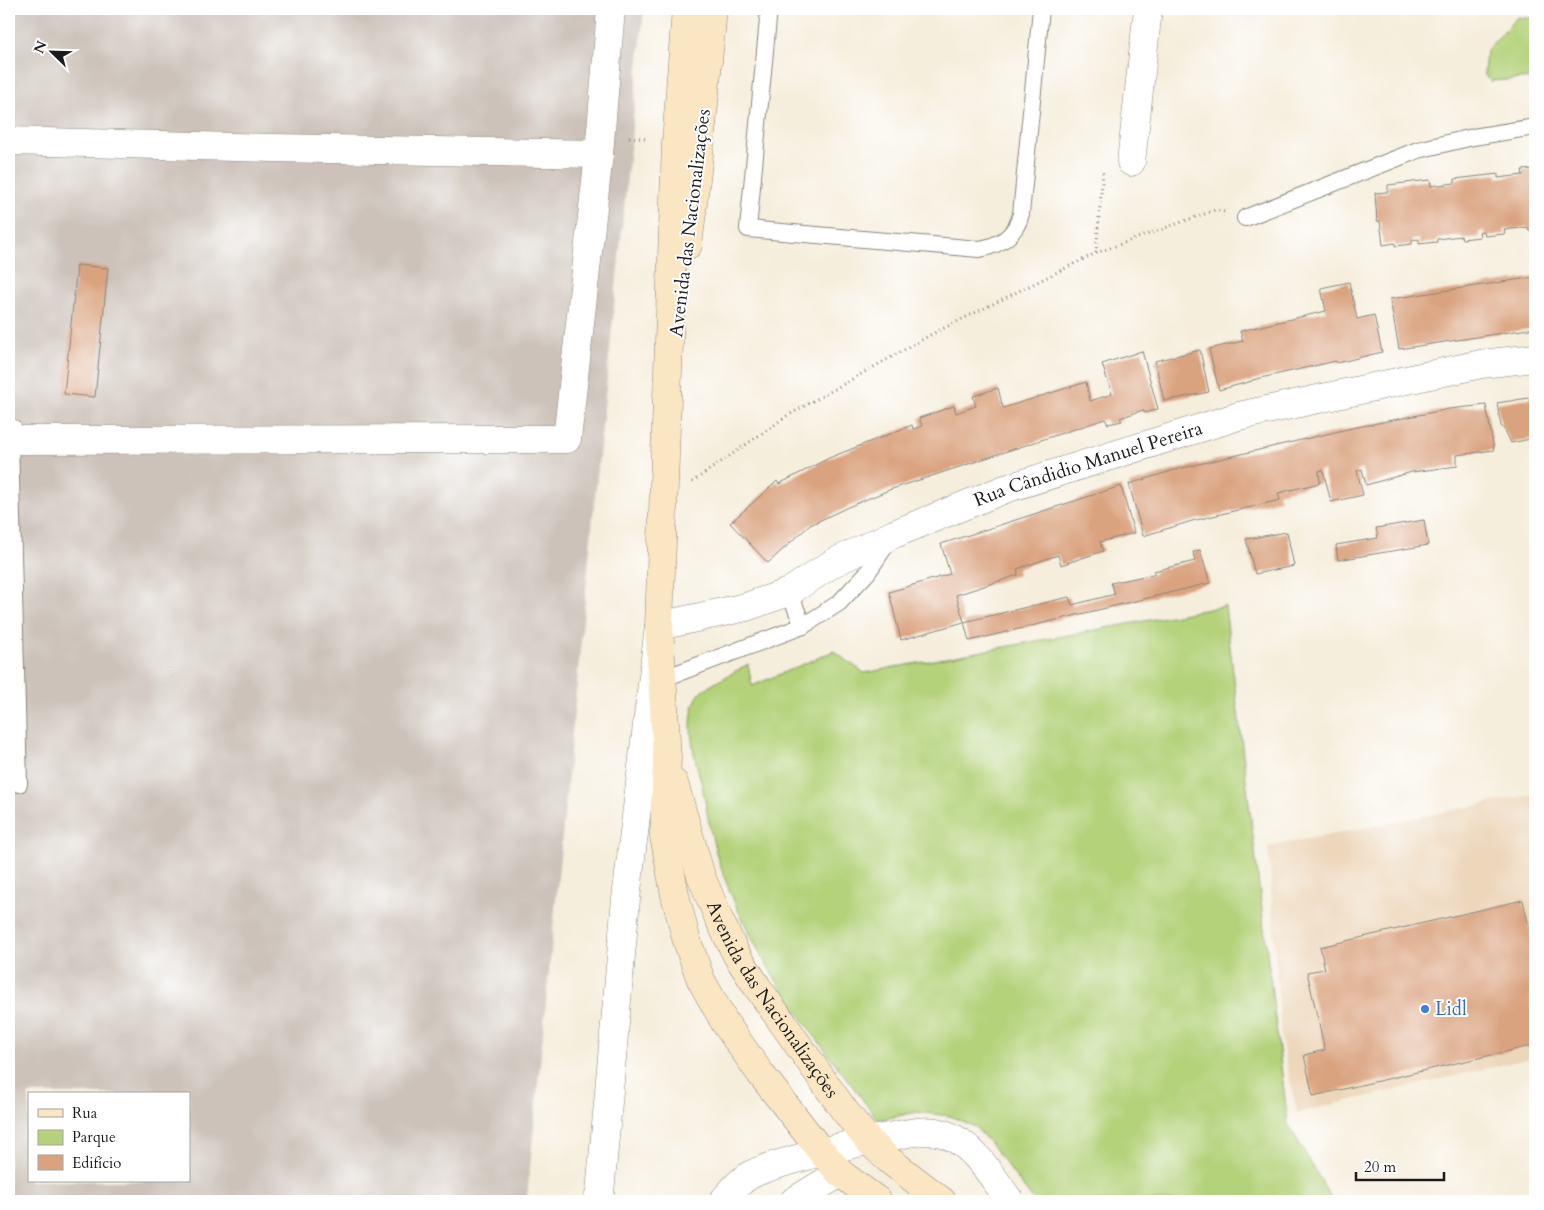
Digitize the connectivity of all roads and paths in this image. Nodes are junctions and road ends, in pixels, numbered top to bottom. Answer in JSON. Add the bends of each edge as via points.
{"nodes":[{"id":1,"x":611,"y":9,"type":"edge"},
{"id":2,"x":686,"y":9,"type":"edge"},
{"id":3,"x":712,"y":9,"type":"edge"},
{"id":4,"x":769,"y":9,"type":"edge"},
{"id":5,"x":1040,"y":9,"type":"edge"},
{"id":6,"x":1148,"y":9,"type":"edge"},
{"id":7,"x":1535,"y":127,"type":"edge"},
{"id":8,"x":9,"y":140,"type":"edge"},
{"id":9,"x":599,"y":154,"type":"junction"},
{"id":10,"x":1132,"y":162,"type":"joint"},
{"id":11,"x":1245,"y":218,"type":"joint"},
{"id":12,"x":1096,"y":253,"type":"junction"},
{"id":13,"x":1535,"y":358,"type":"edge"},
{"id":14,"x":9,"y":436,"type":"edge"},
{"id":15,"x":665,"y":438,"type":"junction"},
{"id":16,"x":663,"y":503,"type":"junction"},
{"id":17,"x":894,"y":534,"type":"junction"},
{"id":18,"x":789,"y":592,"type":"junction"},
{"id":19,"x":659,"y":626,"type":"junction"},
{"id":20,"x":803,"y":626,"type":"junction"},
{"id":21,"x":662,"y":679,"type":"junction"},
{"id":22,"x":667,"y":758,"type":"junction"},
{"id":23,"x":19,"y":784,"type":"dead end"},
{"id":24,"x":868,"y":1140,"type":"junction"},
{"id":25,"x":821,"y":1152,"type":"junction"},
{"id":26,"x":840,"y":1173,"type":"junction"},
{"id":27,"x":924,"y":1193,"type":"edge"},
{"id":28,"x":596,"y":1201,"type":"edge"},
{"id":29,"x":723,"y":1201,"type":"edge"},
{"id":30,"x":794,"y":1201,"type":"edge"},
{"id":31,"x":853,"y":1201,"type":"edge"},
{"id":32,"x":878,"y":1201,"type":"edge"},
{"id":33,"x":942,"y":1201,"type":"edge"},
{"id":34,"x":1010,"y":1201,"type":"edge"}],
"edges":[{"from":1,"to":9,"type":"street"},
{"from":2,"to":15,"type":"street","name":"Avenida das Nacionalizações","via":[[676,142]]},
{"from":3,"to":15,"type":"street","name":"Avenida das Nacionalizações","via":[[700,146]]},
{"from":4,"to":5,"type":"lane","via":[[748,229],[979,249],[998,244],[1014,230],[1021,214]]},
{"from":6,"to":10,"type":"street"},
{"from":7,"to":11,"type":"lane","via":[[1418,150]]},
{"from":8,"to":9,"type":"street"},
{"from":9,"to":14,"type":"street","via":[[567,439]]},
{"from":10,"to":12,"type":"path","via":[[1104,160]]},
{"from":11,"to":12,"type":"path","via":[[1215,210]]},
{"from":12,"to":16,"type":"path","via":[[932,334],[787,416]]},
{"from":13,"to":17,"type":"street","name":"Rua Cândidio Manuel Pereira","via":[[1481,364],[1239,416],[1005,489]]},
{"from":14,"to":23,"type":"lane"},
{"from":15,"to":16,"type":"street","name":"Avenida das Nacionalizações"},
{"from":16,"to":19,"type":"street","name":"Avenida das Nacionalizações"},
{"from":17,"to":18,"type":"street","name":"Rua Cândidio Manuel Pereira","via":[[833,563]]},
{"from":17,"to":20,"type":"lane","via":[[868,572],[839,603]]},
{"from":18,"to":19,"type":"street","name":"Rua Cândidio Manuel Pereira","via":[[746,607]]},
{"from":18,"to":20,"type":"lane"},
{"from":19,"to":21,"type":"street","name":"Avenida das Nacionalizações"},
{"from":19,"to":28,"type":"street","via":[[626,899],[600,1193]]},
{"from":20,"to":21,"type":"lane"},
{"from":21,"to":22,"type":"street","name":"Avenida das Nacionalizações"},
{"from":22,"to":24,"type":"street","name":"Avenida das Nacionalizações","via":[[700,876],[736,954],[806,1057]]},
{"from":22,"to":25,"type":"street","name":"Avenida das Nacionalizações","via":[[664,836],[686,938],[701,980],[725,1023]]},
{"from":24,"to":25,"type":"street"},
{"from":24,"to":27,"type":"street","name":"Avenida das Nacionalizações"},
{"from":24,"to":34,"type":"street","via":[[922,1130],[942,1133],[959,1141],[979,1159]]},
{"from":25,"to":26,"type":"street","name":"Avenida das Nacionalizações"},
{"from":25,"to":29,"type":"street","via":[[748,1176]]},
{"from":26,"to":30,"type":"street"},
{"from":26,"to":31,"type":"lane"},
{"from":26,"to":32,"type":"street","name":"Avenida das Nacionalizações"},
{"from":27,"to":33,"type":"street","name":"Avenida das Nacionalizações"}]}
